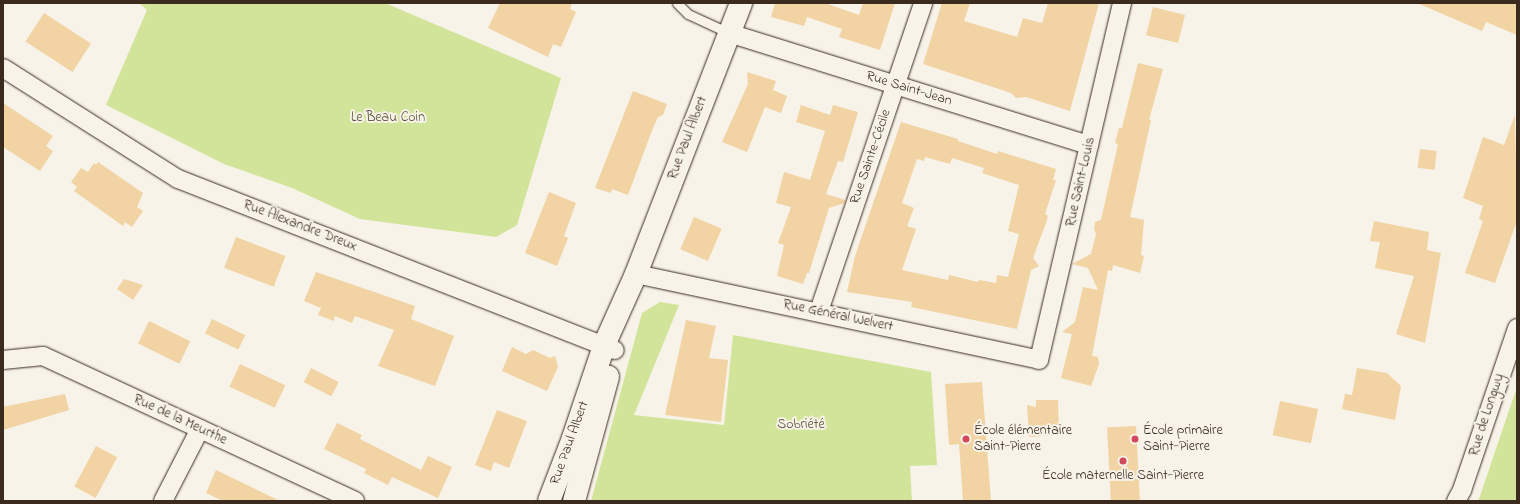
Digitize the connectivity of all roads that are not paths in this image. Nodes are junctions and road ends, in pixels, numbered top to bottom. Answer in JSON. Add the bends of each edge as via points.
{"nodes":[{"id":1,"x":677,"y":3,"type":"edge"},
{"id":2,"x":741,"y":3,"type":"edge"},
{"id":3,"x":923,"y":3,"type":"edge"},
{"id":4,"x":1122,"y":3,"type":"edge"},
{"id":5,"x":729,"y":33,"type":"junction"},
{"id":6,"x":3,"y":68,"type":"edge"},
{"id":7,"x":895,"y":85,"type":"junction"},
{"id":8,"x":1089,"y":145,"type":"junction"},
{"id":9,"x":636,"y":274,"type":"junction"},
{"id":10,"x":819,"y":311,"type":"junction"},
{"id":11,"x":1517,"y":328,"type":"edge"},
{"id":12,"x":610,"y":347,"type":"junction"},
{"id":13,"x":3,"y":360,"type":"edge"},
{"id":14,"x":1039,"y":360,"type":"joint"},
{"id":15,"x":200,"y":429,"type":"junction"},
{"id":16,"x":163,"y":501,"type":"edge"},
{"id":17,"x":354,"y":501,"type":"edge"},
{"id":18,"x":549,"y":501,"type":"edge"},
{"id":19,"x":574,"y":501,"type":"edge"},
{"id":20,"x":1456,"y":501,"type":"edge"}],
"edges":[{"from":1,"to":5,"type":"lane","via":[[688,14]]},
{"from":2,"to":5,"type":"main road","name":"Rue Paul Albert"},
{"from":3,"to":7,"type":"street","name":"Rue Sainte-Cécile"},
{"from":4,"to":8,"type":"street","name":"Rue Saint-Louis"},
{"from":5,"to":7,"type":"street","name":"Rue Saint-Jean"},
{"from":5,"to":9,"type":"main road","name":"Rue Paul Albert"},
{"from":6,"to":12,"type":"street","name":"Rue Alexandre Dreux","via":[[178,179]]},
{"from":7,"to":8,"type":"street","name":"Rue Saint-Jean"},
{"from":7,"to":10,"type":"street","name":"Rue Sainte-Cécile"},
{"from":8,"to":14,"type":"street","name":"Rue Saint-Louis"},
{"from":9,"to":10,"type":"street","name":"Rue Général Welvert"},
{"from":9,"to":12,"type":"main road","name":"Rue Paul Albert"},
{"from":10,"to":14,"type":"street","name":"Rue Général Welvert"},
{"from":11,"to":20,"type":"street","name":"Rue de Longwy","via":[[1462,490]]},
{"from":12,"to":18,"type":"main road","name":"Rue Paul Albert"},
{"from":12,"to":19,"type":"main road","name":"Rue Paul Albert"},
{"from":13,"to":15,"type":"street","name":"Rue de la Meurthe","via":[[43,356]]},
{"from":15,"to":16,"type":"street"},
{"from":15,"to":17,"type":"street","name":"Rue de la Meurthe"}]}
